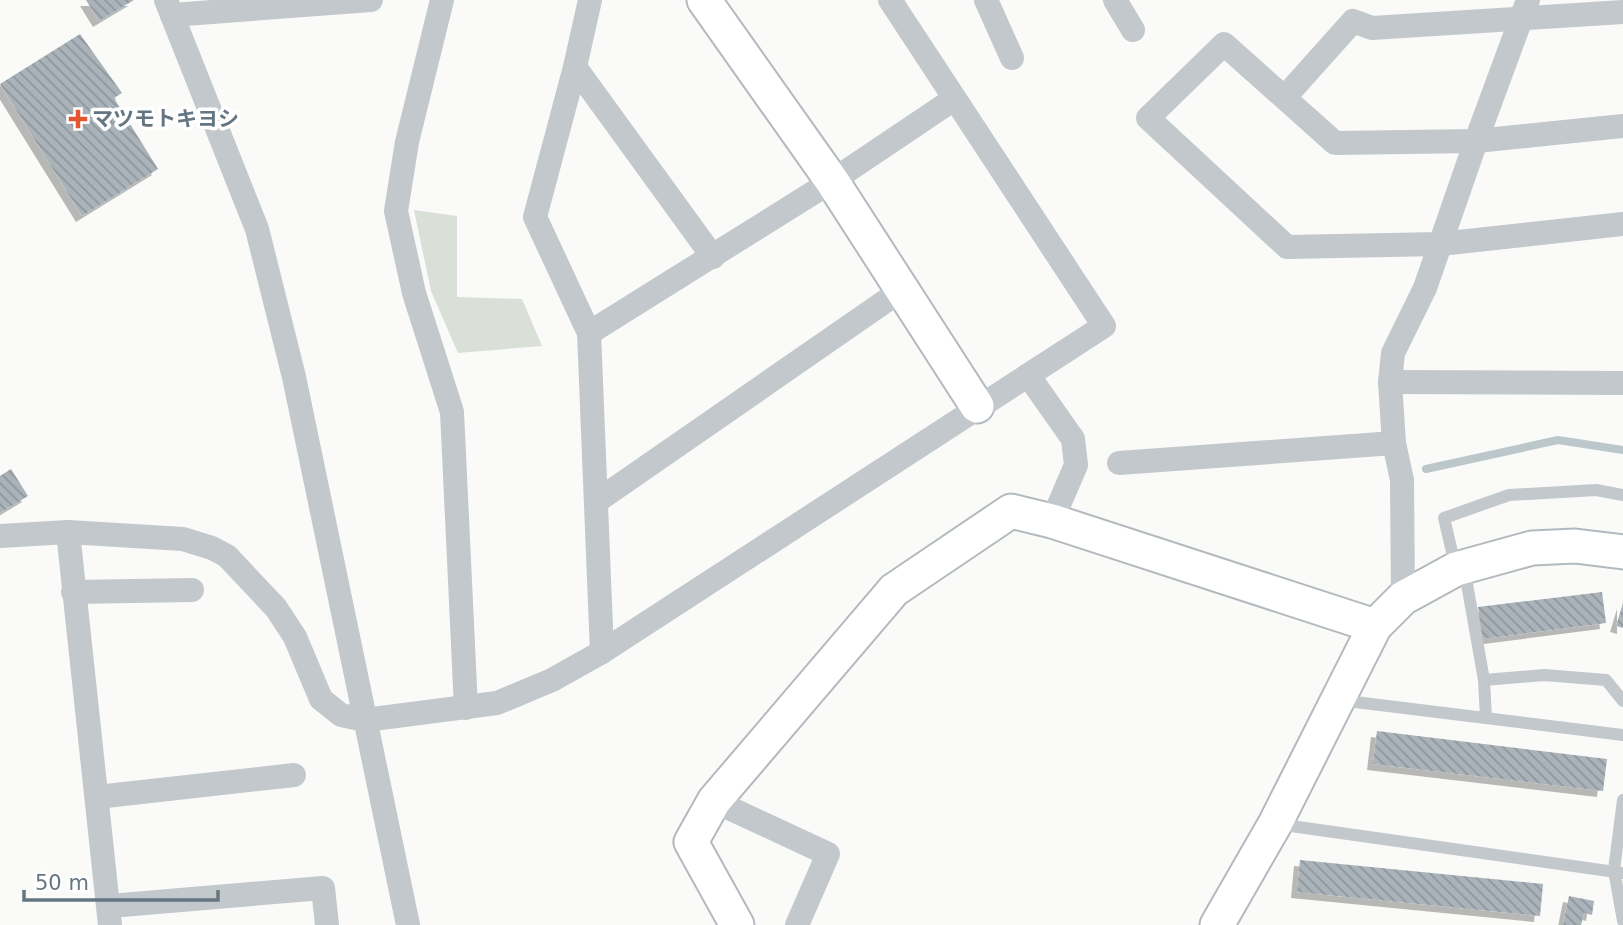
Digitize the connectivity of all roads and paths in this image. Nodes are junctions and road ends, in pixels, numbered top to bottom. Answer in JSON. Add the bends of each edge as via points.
{"nodes":[{"id":1,"x":371,"y":0,"type":"edge"},
{"id":2,"x":442,"y":0,"type":"edge"},
{"id":3,"x":590,"y":0,"type":"edge"},
{"id":4,"x":704,"y":0,"type":"edge"},
{"id":5,"x":890,"y":0,"type":"edge"},
{"id":6,"x":986,"y":0,"type":"edge"},
{"id":7,"x":1115,"y":0,"type":"edge"},
{"id":8,"x":169,"y":8,"type":"edge"},
{"id":9,"x":1524,"y":10,"type":"edge"},
{"id":10,"x":1623,"y":12,"type":"edge"},
{"id":11,"x":1133,"y":30,"type":"dead end"},
{"id":12,"x":1012,"y":58,"type":"dead end"},
{"id":13,"x":575,"y":67,"type":"junction"},
{"id":14,"x":1284,"y":97,"type":"junction"},
{"id":15,"x":954,"y":99,"type":"junction"},
{"id":16,"x":1623,"y":125,"type":"edge"},
{"id":17,"x":1476,"y":141,"type":"junction"},
{"id":18,"x":832,"y":181,"type":"junction"},
{"id":19,"x":1623,"y":224,"type":"edge"},
{"id":20,"x":1440,"y":244,"type":"junction"},
{"id":21,"x":713,"y":257,"type":"junction"},
{"id":22,"x":902,"y":289,"type":"junction"},
{"id":23,"x":589,"y":333,"type":"junction"},
{"id":24,"x":1028,"y":375,"type":"junction"},
{"id":25,"x":1390,"y":382,"type":"junction"},
{"id":26,"x":1623,"y":383,"type":"edge"},
{"id":27,"x":977,"y":406,"type":"junction"},
{"id":28,"x":1394,"y":443,"type":"junction"},
{"id":29,"x":1119,"y":463,"type":"dead end"},
{"id":30,"x":1623,"y":495,"type":"edge"},
{"id":31,"x":597,"y":501,"type":"junction"},
{"id":32,"x":1052,"y":521,"type":"junction"},
{"id":33,"x":68,"y":532,"type":"junction"},
{"id":34,"x":0,"y":536,"type":"edge"},
{"id":35,"x":1623,"y":552,"type":"edge"},
{"id":36,"x":1460,"y":568,"type":"junction"},
{"id":37,"x":191,"y":590,"type":"dead end"},
{"id":38,"x":73,"y":592,"type":"junction"},
{"id":39,"x":1404,"y":598,"type":"junction"},
{"id":40,"x":1375,"y":626,"type":"junction"},
{"id":41,"x":602,"y":652,"type":"junction"},
{"id":42,"x":1484,"y":680,"type":"junction"},
{"id":43,"x":1339,"y":700,"type":"junction"},
{"id":44,"x":1623,"y":701,"type":"edge"},
{"id":45,"x":466,"y":708,"type":"junction"},
{"id":46,"x":1486,"y":718,"type":"junction"},
{"id":47,"x":365,"y":720,"type":"junction"},
{"id":48,"x":1623,"y":735,"type":"edge"},
{"id":49,"x":293,"y":775,"type":"dead end"},
{"id":50,"x":97,"y":797,"type":"junction"},
{"id":51,"x":1623,"y":800,"type":"edge"},
{"id":52,"x":714,"y":801,"type":"junction"},
{"id":53,"x":1275,"y":824,"type":"junction"},
{"id":54,"x":1619,"y":872,"type":"edge"},
{"id":55,"x":110,"y":915,"type":"edge"},
{"id":56,"x":1623,"y":921,"type":"edge"},
{"id":57,"x":327,"y":925,"type":"edge"},
{"id":58,"x":408,"y":925,"type":"edge"},
{"id":59,"x":737,"y":925,"type":"edge"},
{"id":60,"x":797,"y":925,"type":"edge"},
{"id":61,"x":1217,"y":925,"type":"edge"}],
"edges":[{"from":1,"to":8,"type":"street"},
{"from":2,"to":45,"type":"street","via":[[407,142],[396,211],[414,293],[452,412]]},
{"from":3,"to":13,"type":"street"},
{"from":4,"to":18,"type":"street"},
{"from":5,"to":15,"type":"street"},
{"from":6,"to":12,"type":"street"},
{"from":7,"to":11,"type":"street"},
{"from":8,"to":47,"type":"street","via":[[257,229],[294,377]]},
{"from":9,"to":10,"type":"street"},
{"from":9,"to":14,"type":"street","via":[[1372,28],[1353,20]]},
{"from":9,"to":17,"type":"street"},
{"from":13,"to":21,"type":"street"},
{"from":13,"to":23,"type":"street","via":[[535,217]]},
{"from":14,"to":17,"type":"street","via":[[1335,143]]},
{"from":14,"to":20,"type":"street","via":[[1224,44],[1148,118],[1287,247]]},
{"from":15,"to":18,"type":"street"},
{"from":15,"to":24,"type":"street","via":[[1104,326]]},
{"from":16,"to":17,"type":"street"},
{"from":17,"to":20,"type":"street"},
{"from":18,"to":21,"type":"street"},
{"from":18,"to":22,"type":"street"},
{"from":19,"to":20,"type":"street"},
{"from":20,"to":25,"type":"street","via":[[1425,288],[1393,353]]},
{"from":21,"to":23,"type":"street"},
{"from":22,"to":27,"type":"street"},
{"from":22,"to":31,"type":"street"},
{"from":23,"to":31,"type":"street"},
{"from":24,"to":27,"type":"street"},
{"from":24,"to":32,"type":"street","via":[[1073,439],[1076,465]]},
{"from":25,"to":26,"type":"street"},
{"from":25,"to":28,"type":"street"},
{"from":27,"to":41,"type":"street"},
{"from":28,"to":29,"type":"street"},
{"from":28,"to":39,"type":"street","via":[[1402,480]]},
{"from":30,"to":36,"type":"lane","via":[[1595,490],[1509,495],[1444,518]]},
{"from":31,"to":41,"type":"street"},
{"from":32,"to":40,"type":"street"},
{"from":32,"to":52,"type":"street","via":[[1011,511],[894,590]]},
{"from":33,"to":34,"type":"street"},
{"from":33,"to":38,"type":"street"},
{"from":33,"to":47,"type":"street","via":[[183,539],[227,556],[276,608],[295,638],[321,699],[341,715]]},
{"from":35,"to":36,"type":"street","via":[[1575,545],[1531,548]]},
{"from":36,"to":39,"type":"street"},
{"from":36,"to":42,"type":"lane"},
{"from":37,"to":38,"type":"street"},
{"from":38,"to":50,"type":"street"},
{"from":39,"to":40,"type":"street"},
{"from":40,"to":43,"type":"street"},
{"from":41,"to":45,"type":"street","via":[[497,703]]},
{"from":42,"to":44,"type":"lane","via":[[1544,675],[1606,680]]},
{"from":42,"to":46,"type":"lane"},
{"from":43,"to":46,"type":"lane"},
{"from":43,"to":53,"type":"street"},
{"from":45,"to":47,"type":"street"},
{"from":46,"to":48,"type":"lane"},
{"from":47,"to":58,"type":"street"},
{"from":49,"to":50,"type":"street"},
{"from":50,"to":55,"type":"street"},
{"from":51,"to":54,"type":"lane"},
{"from":52,"to":59,"type":"street","via":[[691,842]]},
{"from":52,"to":60,"type":"street","via":[[828,854]]},
{"from":53,"to":54,"type":"lane"},
{"from":53,"to":61,"type":"street"},
{"from":54,"to":56,"type":"lane"},
{"from":55,"to":57,"type":"street","via":[[323,888]]}]}
